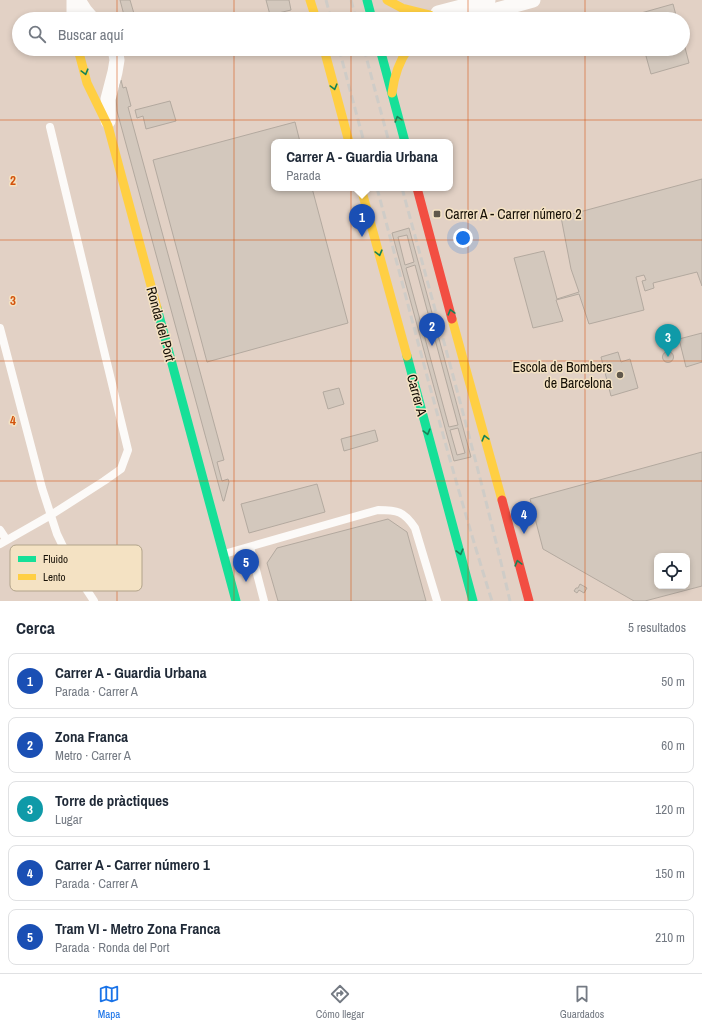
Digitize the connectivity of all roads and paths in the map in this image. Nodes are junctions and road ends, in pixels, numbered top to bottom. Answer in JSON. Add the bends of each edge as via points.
{"nodes":[{"id":1,"x":74,"y":0,"type":"edge"},
{"id":2,"x":78,"y":0,"type":"edge"},
{"id":3,"x":310,"y":0,"type":"edge"},
{"id":4,"x":367,"y":0,"type":"edge"},
{"id":5,"x":387,"y":0,"type":"edge"},
{"id":6,"x":488,"y":0,"type":"edge"},
{"id":7,"x":533,"y":0,"type":"edge"},
{"id":8,"x":74,"y":12,"type":"edge"},
{"id":9,"x":86,"y":12,"type":"edge"},
{"id":10,"x":314,"y":12,"type":"edge"},
{"id":11,"x":370,"y":12,"type":"edge"},
{"id":12,"x":422,"y":12,"type":"edge"},
{"id":13,"x":442,"y":12,"type":"edge"},
{"id":14,"x":489,"y":12,"type":"edge"},
{"id":15,"x":80,"y":56,"type":"edge"},
{"id":16,"x":116,"y":56,"type":"edge"},
{"id":17,"x":326,"y":56,"type":"edge"},
{"id":18,"x":382,"y":56,"type":"edge"},
{"id":19,"x":404,"y":56,"type":"edge"},
{"id":20,"x":392,"y":96,"type":"junction"},
{"id":21,"x":108,"y":126,"type":"junction"},
{"id":22,"x":50,"y":127,"type":"dead end"},
{"id":23,"x":348,"y":139,"type":"edge"},
{"id":24,"x":404,"y":139,"type":"edge"},
{"id":25,"x":362,"y":191,"type":"edge"},
{"id":26,"x":418,"y":191,"type":"edge"},
{"id":27,"x":0,"y":328,"type":"edge"},
{"id":28,"x":51,"y":515,"type":"junction"},
{"id":29,"x":0,"y":530,"type":"edge"},
{"id":30,"x":3,"y":542,"type":"edge"},
{"id":31,"x":62,"y":545,"type":"edge"},
{"id":32,"x":250,"y":547,"type":"junction"},
{"id":33,"x":223,"y":554,"type":"junction"},
{"id":34,"x":90,"y":597,"type":"edge"},
{"id":35,"x":94,"y":601,"type":"edge"},
{"id":36,"x":236,"y":601,"type":"edge"},
{"id":37,"x":264,"y":601,"type":"edge"},
{"id":38,"x":437,"y":601,"type":"edge"},
{"id":39,"x":473,"y":601,"type":"edge"},
{"id":40,"x":529,"y":601,"type":"edge"}],
"edges":[{"from":1,"to":8,"type":"street"},
{"from":2,"to":9,"type":"street"},
{"from":3,"to":10,"type":"main road"},
{"from":4,"to":11,"type":"main road"},
{"from":5,"to":12,"type":"main road","via":[[404,9]]},
{"from":6,"to":13,"type":"street"},
{"from":7,"to":14,"type":"street"},
{"from":15,"to":21,"type":"main road","name":"Ronda del Port","one_way":true,"via":[[87,83]]},
{"from":16,"to":21,"type":"street","via":[[108,99]]},
{"from":17,"to":23,"type":"main road","one_way":true},
{"from":18,"to":20,"type":"main road"},
{"from":19,"to":20,"type":"main road","via":[[395,76]]},
{"from":24,"to":20,"type":"main road","one_way":true},
{"from":21,"to":33,"type":"main road","name":"Ronda del Port"},
{"from":22,"to":28,"type":"lane","via":[[128,450],[121,469]]},
{"from":25,"to":39,"type":"main road","name":"Carrer A","one_way":true},
{"from":40,"to":26,"type":"main road","one_way":true},
{"from":27,"to":28,"type":"lane"},
{"from":28,"to":30,"type":"lane"},
{"from":28,"to":31,"type":"lane"},
{"from":29,"to":30,"type":"lane"},
{"from":32,"to":33,"type":"lane"},
{"from":32,"to":37,"type":"lane"},
{"from":32,"to":38,"type":"lane","via":[[378,510],[393,510],[402,513],[415,528]]},
{"from":33,"to":36,"type":"main road","name":"Ronda del Port"},
{"from":34,"to":35,"type":"lane"}]}
